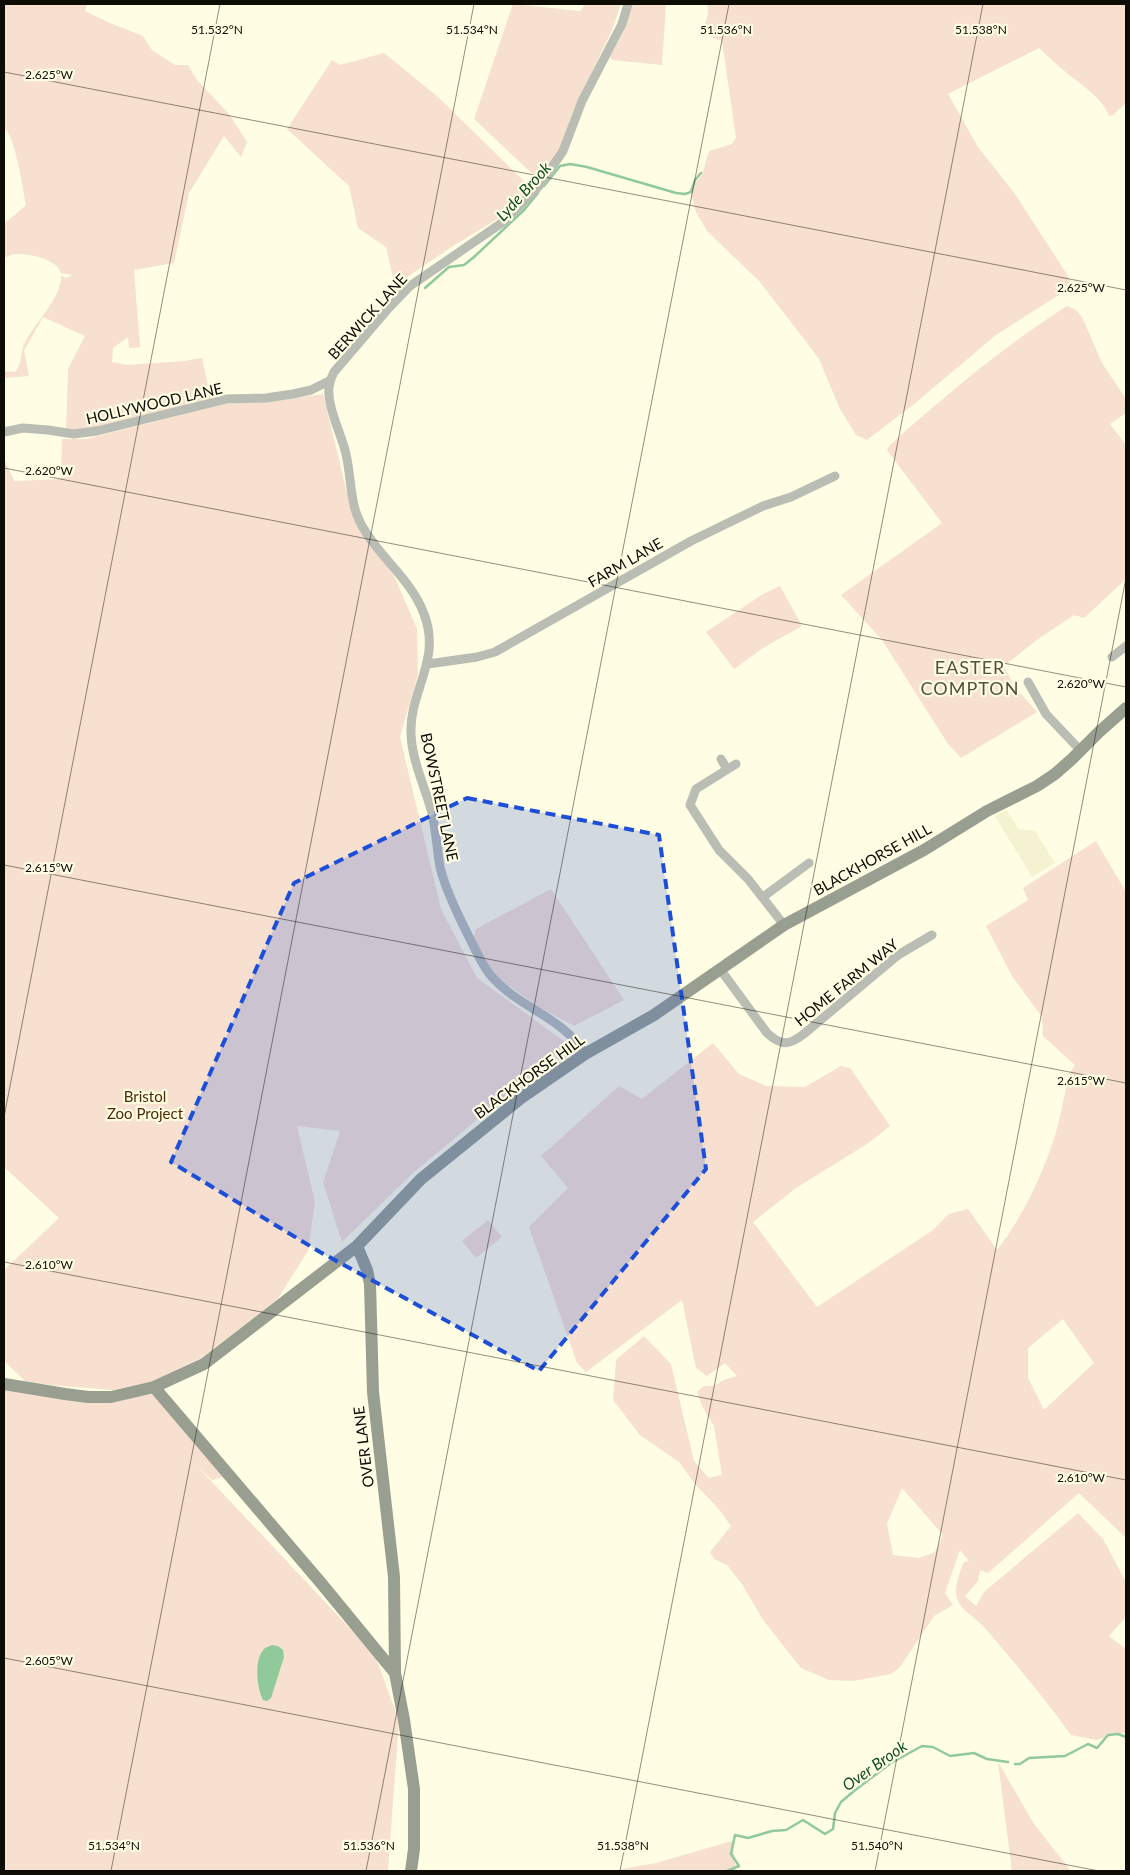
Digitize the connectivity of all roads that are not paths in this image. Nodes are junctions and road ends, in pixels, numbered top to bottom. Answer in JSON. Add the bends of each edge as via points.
{"nodes":[{"id":1,"x":628,"y":4,"type":"edge"},
{"id":2,"x":329,"y":381,"type":"junction"},
{"id":3,"x":311,"y":390,"type":"junction"},
{"id":4,"x":329,"y":396,"type":"junction"},
{"id":5,"x":4,"y":432,"type":"edge"},
{"id":6,"x":835,"y":476,"type":"dead end"},
{"id":7,"x":1126,"y":646,"type":"edge"},
{"id":8,"x":1112,"y":658,"type":"dead end"},
{"id":9,"x":428,"y":664,"type":"junction"},
{"id":10,"x":1028,"y":682,"type":"dead end"},
{"id":11,"x":1126,"y":708,"type":"edge"},
{"id":12,"x":1081,"y":751,"type":"junction"},
{"id":13,"x":721,"y":759,"type":"dead end"},
{"id":14,"x":736,"y":764,"type":"dead end"},
{"id":15,"x":727,"y":769,"type":"junction"},
{"id":16,"x":809,"y":863,"type":"dead end"},
{"id":17,"x":763,"y":897,"type":"junction"},
{"id":18,"x":784,"y":925,"type":"junction"},
{"id":19,"x":932,"y":935,"type":"dead end"},
{"id":20,"x":720,"y":969,"type":"junction"},
{"id":21,"x":585,"y":1054,"type":"junction"},
{"id":22,"x":357,"y":1246,"type":"junction"},
{"id":23,"x":4,"y":1384,"type":"edge"},
{"id":24,"x":154,"y":1387,"type":"junction"},
{"id":25,"x":366,"y":1639,"type":"junction"},
{"id":26,"x":394,"y":1645,"type":"junction"},
{"id":27,"x":394,"y":1673,"type":"junction"},
{"id":28,"x":411,"y":1871,"type":"edge"}],
"edges":[{"from":1,"to":2,"type":"street","name":"BERWICK LANE","via":[[622,24],[582,101],[563,151],[539,186],[506,220],[410,286]]},
{"from":2,"to":3,"type":"street","name":"HOLLYWOOD LANE"},
{"from":2,"to":4,"type":"street","name":"BERWICK LANE"},
{"from":3,"to":4,"type":"street","name":"HOLLYWOOD LANE"},
{"from":3,"to":5,"type":"street","name":"HOLLYWOOD LANE","via":[[266,398],[227,399],[97,432],[74,434],[23,428]]},
{"from":4,"to":9,"type":"street","name":"BOWSTREET LANE","via":[[360,521],[418,599],[429,631]]},
{"from":6,"to":9,"type":"street","name":"FARM LANE","via":[[691,541],[495,652]]},
{"from":7,"to":8,"type":"street"},
{"from":9,"to":21,"type":"street","name":"BOWSTREET LANE","via":[[412,717],[411,735],[446,884],[475,949],[492,978],[552,1020],[577,1041]]},
{"from":10,"to":12,"type":"street","via":[[1046,714]]},
{"from":11,"to":12,"type":"main road","name":"BLACKHORSE HILL"},
{"from":12,"to":18,"type":"main road","name":"BLACKHORSE HILL","via":[[1037,786]]},
{"from":13,"to":15,"type":"street"},
{"from":14,"to":15,"type":"street"},
{"from":15,"to":17,"type":"street","via":[[696,789],[690,805],[719,850]]},
{"from":16,"to":17,"type":"street"},
{"from":17,"to":18,"type":"street"},
{"from":18,"to":20,"type":"main road","name":"BLACKHORSE HILL"},
{"from":19,"to":20,"type":"street","name":"HOME FARM WAY","via":[[898,954],[805,1033],[788,1043],[776,1041],[767,1033]]},
{"from":20,"to":21,"type":"main road","name":"BLACKHORSE HILL","via":[[654,1015]]},
{"from":21,"to":22,"type":"main road","name":"BLACKHORSE HILL","via":[[521,1098],[421,1179]]},
{"from":22,"to":24,"type":"main road","name":"BLACKHORSE HILL","via":[[204,1364]]},
{"from":22,"to":26,"type":"main road","name":"OVER LANE","via":[[367,1270],[370,1290],[373,1392],[394,1577]]},
{"from":23,"to":24,"type":"main road","name":"BLACKHORSE HILL","via":[[88,1397],[123,1395]]},
{"from":24,"to":25,"type":"main road","name":"OVER LANE"},
{"from":25,"to":26,"type":"main road"},
{"from":25,"to":27,"type":"main road","name":"OVER LANE"},
{"from":26,"to":27,"type":"main road","name":"OVER LANE"},
{"from":27,"to":28,"type":"main road","name":"OVER LANE","via":[[414,1789]]}]}
